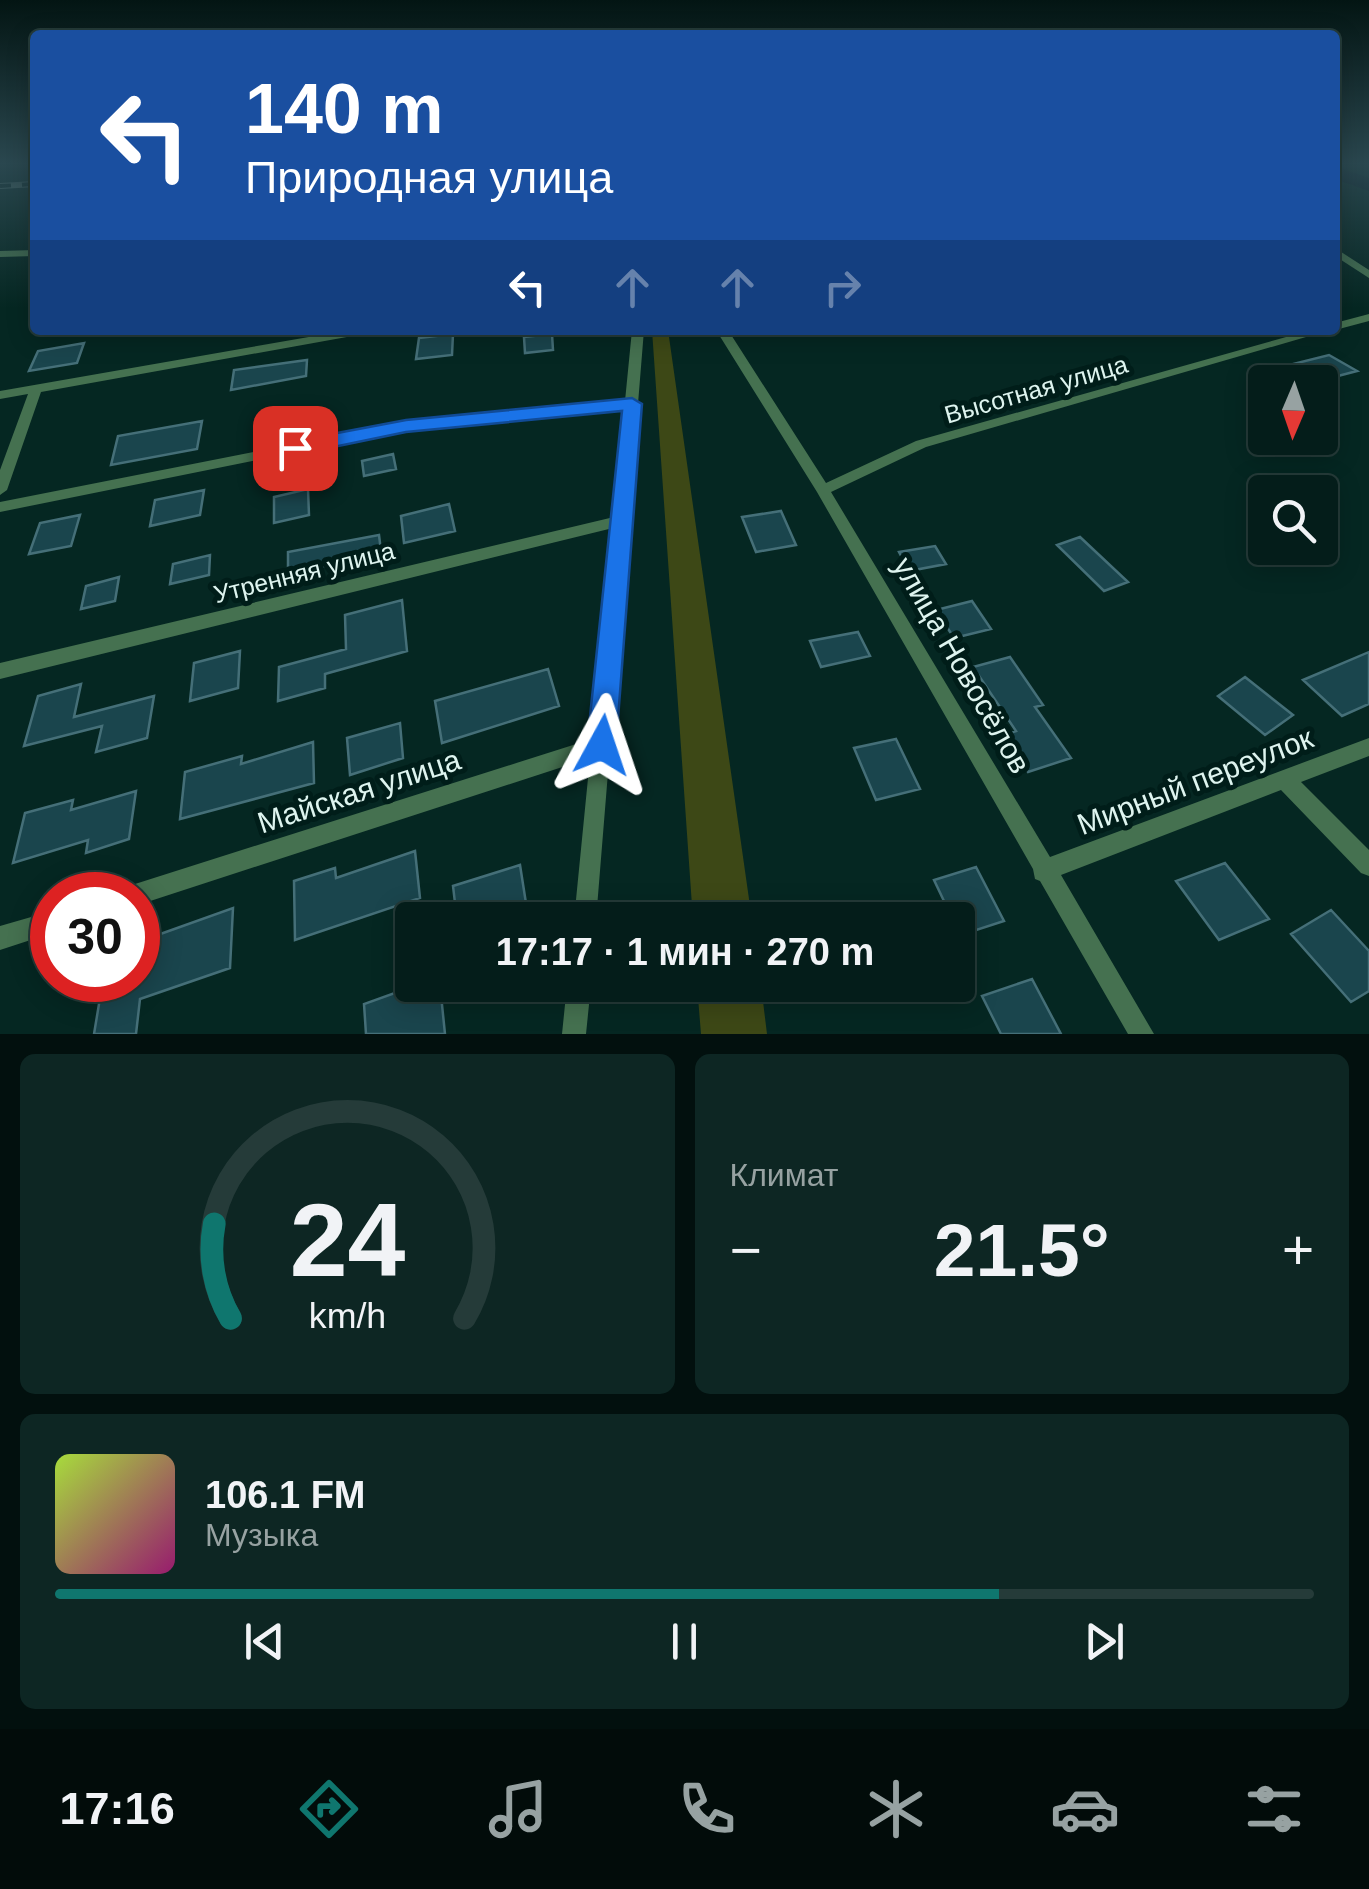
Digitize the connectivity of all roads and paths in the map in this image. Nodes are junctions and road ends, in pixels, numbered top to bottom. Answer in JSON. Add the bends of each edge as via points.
{"nodes":[{"id":1,"x":30,"y":253,"type":"edge"},
{"id":2,"x":0,"y":254,"type":"edge"},
{"id":3,"x":1340,"y":255,"type":"edge"},
{"id":4,"x":1369,"y":276,"type":"edge"},
{"id":5,"x":1369,"y":317,"type":"edge"},
{"id":6,"x":1340,"y":326,"type":"edge"},
{"id":7,"x":340,"y":335,"type":"edge"},
{"id":8,"x":638,"y":335,"type":"edge"},
{"id":9,"x":725,"y":335,"type":"edge"},
{"id":10,"x":1306,"y":335,"type":"edge"},
{"id":11,"x":36,"y":388,"type":"junction"},
{"id":12,"x":0,"y":395,"type":"edge"},
{"id":13,"x":632,"y":404,"type":"junction"},
{"id":14,"x":0,"y":490,"type":"edge"},
{"id":15,"x":823,"y":490,"type":"junction"},
{"id":16,"x":0,"y":507,"type":"edge"},
{"id":17,"x":620,"y":521,"type":"junction"},
{"id":18,"x":0,"y":672,"type":"edge"},
{"id":19,"x":602,"y":745,"type":"junction"},
{"id":20,"x":1369,"y":747,"type":"edge"},
{"id":21,"x":1284,"y":779,"type":"junction"},
{"id":22,"x":1369,"y":865,"type":"edge"},
{"id":23,"x":1043,"y":870,"type":"junction"},
{"id":24,"x":160,"y":887,"type":"edge"},
{"id":25,"x":587,"y":902,"type":"edge"},
{"id":26,"x":30,"y":929,"type":"edge"},
{"id":27,"x":0,"y":938,"type":"edge"},
{"id":28,"x":577,"y":1002,"type":"edge"},
{"id":29,"x":574,"y":1034,"type":"edge"},
{"id":30,"x":1142,"y":1034,"type":"edge"}],
"edges":[{"from":1,"to":2,"type":"street"},
{"from":3,"to":4,"type":"street"},
{"from":5,"to":6,"type":"street"},
{"from":7,"to":11,"type":"street"},
{"from":8,"to":13,"type":"street"},
{"from":9,"to":15,"type":"street","name":"улица Новосёлов"},
{"from":10,"to":15,"type":"street","name":"Высотная улица","via":[[922,444]]},
{"from":11,"to":12,"type":"street"},
{"from":11,"to":14,"type":"street"},
{"from":13,"to":16,"type":"street","via":[[406,426]]},
{"from":13,"to":17,"type":"street"},
{"from":15,"to":23,"type":"street","name":"улица Новосёлов"},
{"from":17,"to":18,"type":"street","name":"Утренняя улица"},
{"from":17,"to":19,"type":"street"},
{"from":19,"to":24,"type":"street","name":"Майская улица"},
{"from":19,"to":25,"type":"street"},
{"from":20,"to":21,"type":"street","name":"Мирный переулок"},
{"from":21,"to":22,"type":"street"},
{"from":21,"to":23,"type":"street","name":"Мирный переулок"},
{"from":23,"to":30,"type":"street","name":"улица Новосёлов"},
{"from":26,"to":27,"type":"street"},
{"from":28,"to":29,"type":"street"}]}
